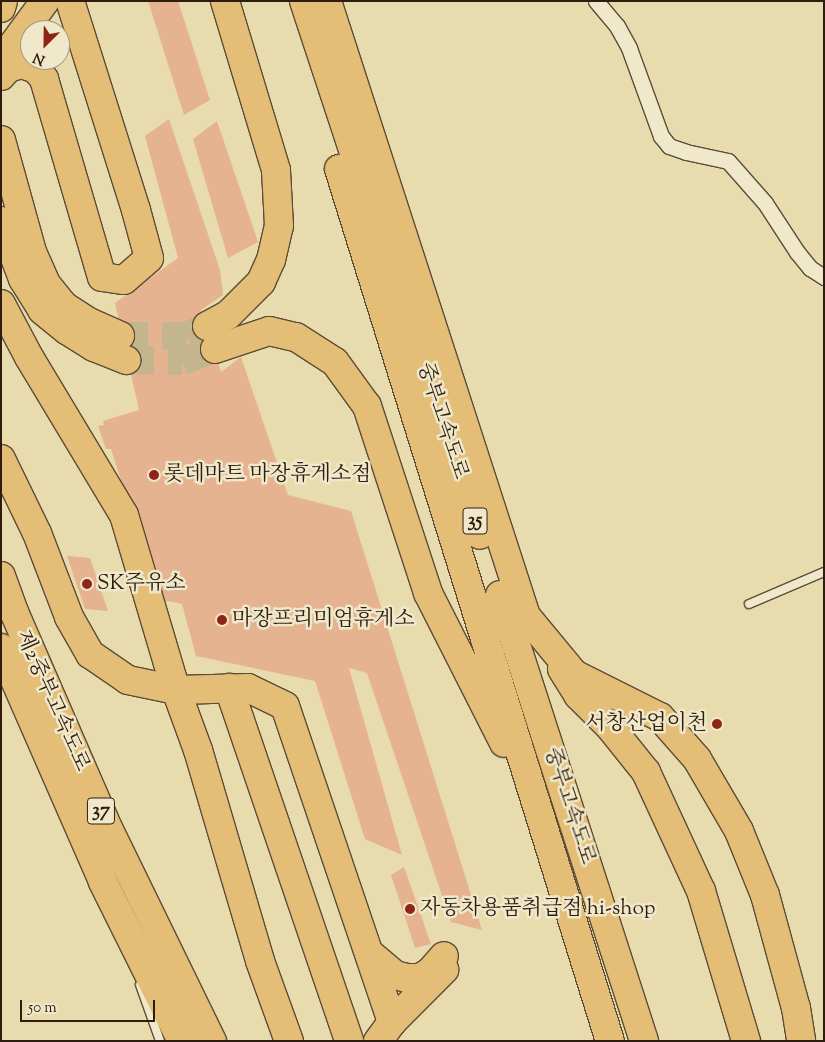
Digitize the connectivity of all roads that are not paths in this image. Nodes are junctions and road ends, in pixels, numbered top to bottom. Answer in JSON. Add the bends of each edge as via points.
{"nodes":[{"id":1,"x":3,"y":1,"type":"edge"},
{"id":2,"x":44,"y":1,"type":"edge"},
{"id":3,"x":70,"y":1,"type":"edge"},
{"id":4,"x":225,"y":1,"type":"edge"},
{"id":5,"x":285,"y":1,"type":"edge"},
{"id":6,"x":304,"y":1,"type":"edge"},
{"id":7,"x":327,"y":1,"type":"edge"},
{"id":8,"x":596,"y":1,"type":"edge"},
{"id":9,"x":1,"y":8,"type":"edge"},
{"id":10,"x":1,"y":61,"type":"edge"},
{"id":11,"x":1,"y":76,"type":"edge"},
{"id":12,"x":1,"y":140,"type":"edge"},
{"id":13,"x":1,"y":221,"type":"edge"},
{"id":14,"x":824,"y":277,"type":"edge"},
{"id":15,"x":1,"y":304,"type":"edge"},
{"id":16,"x":1,"y":459,"type":"edge"},
{"id":17,"x":824,"y":572,"type":"edge"},
{"id":18,"x":1,"y":576,"type":"edge"},
{"id":19,"x":749,"y":604,"type":"dead end"},
{"id":20,"x":532,"y":624,"type":"junction"},
{"id":21,"x":1,"y":648,"type":"edge"},
{"id":22,"x":229,"y":688,"type":"junction"},
{"id":23,"x":176,"y":690,"type":"junction"},
{"id":24,"x":538,"y":809,"type":"junction"},
{"id":25,"x":103,"y":882,"type":"junction"},
{"id":26,"x":369,"y":953,"type":"junction"},
{"id":27,"x":130,"y":957,"type":"dead end"},
{"id":28,"x":137,"y":975,"type":"dead end"},
{"id":29,"x":385,"y":1031,"type":"edge"},
{"id":30,"x":160,"y":1041,"type":"edge"},
{"id":31,"x":182,"y":1041,"type":"edge"},
{"id":32,"x":212,"y":1041,"type":"edge"},
{"id":33,"x":289,"y":1041,"type":"edge"},
{"id":34,"x":350,"y":1041,"type":"edge"},
{"id":35,"x":610,"y":1041,"type":"edge"},
{"id":36,"x":644,"y":1041,"type":"edge"},
{"id":37,"x":746,"y":1041,"type":"edge"},
{"id":38,"x":801,"y":1041,"type":"edge"}],
"edges":[{"from":1,"to":9,"type":"highway"},
{"from":2,"to":10,"type":"highway"},
{"from":3,"to":11,"type":"highway","via":[[149,258],[124,280],[102,277],[44,79],[36,68],[22,64],[8,68]]},
{"from":4,"to":24,"type":"highway","via":[[276,170],[279,226],[271,260],[261,282],[211,337],[270,331],[296,337],[335,362],[367,406],[428,593]]},
{"from":5,"to":24,"type":"highway","name":"중부고속도로","number":"35"},
{"from":6,"to":36,"type":"highway","name":"중부고속도로","number":"35"},
{"from":7,"to":20,"type":"highway","via":[[526,616]]},
{"from":8,"to":14,"type":"street","via":[[617,26],[629,48],[661,136],[669,146],[728,160],[765,203],[810,268]]},
{"from":12,"to":13,"type":"highway","via":[[32,252],[46,285],[64,306],[123,348],[94,347],[42,310],[23,279]]},
{"from":15,"to":23,"type":"highway","via":[[29,357],[124,515]]},
{"from":16,"to":23,"type":"highway","via":[[37,533],[69,617],[90,654],[128,680]]},
{"from":17,"to":19,"type":"lane"},
{"from":18,"to":32,"type":"highway","name":"제2중부고속도로","number":"37","via":[[106,822]]},
{"from":20,"to":37,"type":"highway","via":[[578,695],[610,727],[646,772],[702,891]]},
{"from":20,"to":38,"type":"highway","via":[[574,674],[660,717],[697,759],[739,831],[765,895],[796,1008]]},
{"from":21,"to":25,"type":"highway","name":"제2중부고속도로","number":"37"},
{"from":22,"to":23,"type":"highway"},
{"from":22,"to":26,"type":"highway","via":[[248,688],[285,706]]},
{"from":22,"to":34,"type":"highway"},
{"from":23,"to":33,"type":"highway","via":[[198,750],[260,961]]},
{"from":24,"to":35,"type":"highway","name":"중부고속도로","number":"35"},
{"from":25,"to":27,"type":"lane"},
{"from":25,"to":31,"type":"highway","name":"제2중부고속도로","number":"37"},
{"from":26,"to":29,"type":"highway"},
{"from":26,"to":29,"type":"highway","via":[[395,975],[406,978],[420,978],[449,957]]},
{"from":28,"to":30,"type":"lane"}]}
